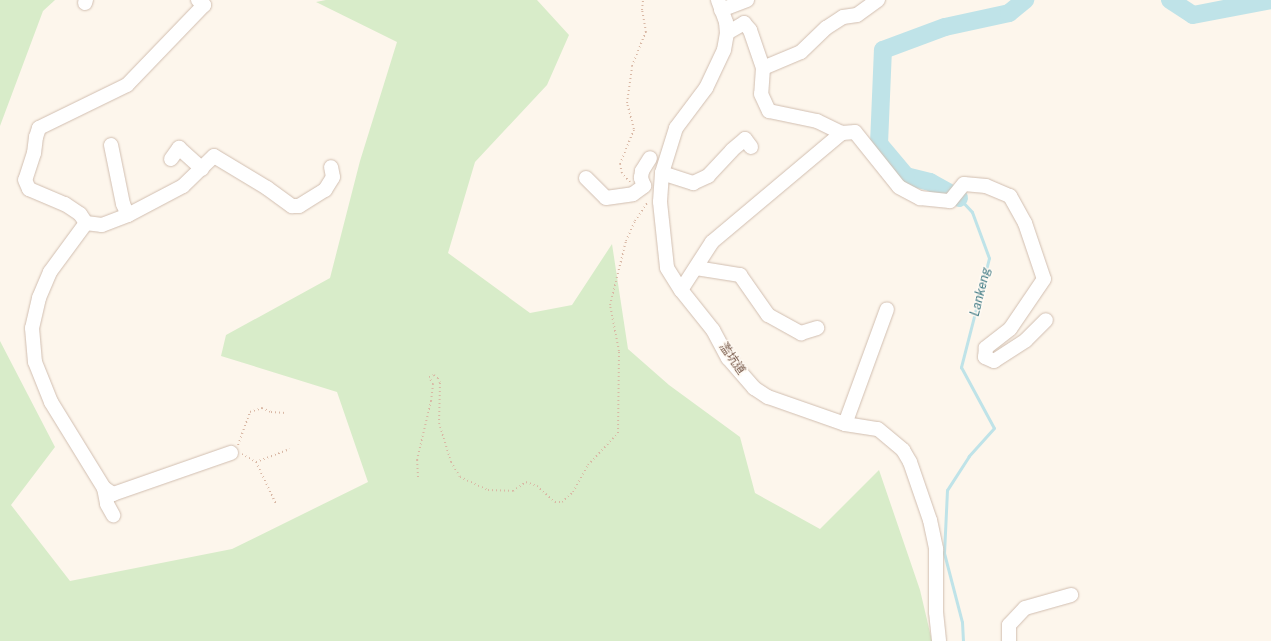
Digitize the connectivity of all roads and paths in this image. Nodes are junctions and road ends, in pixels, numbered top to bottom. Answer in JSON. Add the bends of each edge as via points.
{"nodes":[{"id":1,"x":198,"y":0,"type":"edge"},
{"id":2,"x":643,"y":0,"type":"edge"},
{"id":3,"x":747,"y":0,"type":"edge"},
{"id":4,"x":878,"y":0,"type":"edge"},
{"id":5,"x":720,"y":5,"type":"edge"},
{"id":6,"x":727,"y":33,"type":"junction"},
{"id":7,"x":763,"y":68,"type":"junction"},
{"id":8,"x":842,"y":133,"type":"junction"},
{"id":9,"x":111,"y":145,"type":"dead end"},
{"id":10,"x":751,"y":147,"type":"dead end"},
{"id":11,"x":650,"y":158,"type":"dead end"},
{"id":12,"x":171,"y":159,"type":"dead end"},
{"id":13,"x":331,"y":167,"type":"dead end"},
{"id":14,"x":202,"y":169,"type":"junction"},
{"id":15,"x":662,"y":172,"type":"junction"},
{"id":16,"x":586,"y":178,"type":"dead end"},
{"id":17,"x":644,"y":186,"type":"junction"},
{"id":18,"x":128,"y":215,"type":"junction"},
{"id":19,"x":86,"y":223,"type":"junction"},
{"id":20,"x":696,"y":268,"type":"junction"},
{"id":21,"x":681,"y":290,"type":"junction"},
{"id":22,"x":887,"y":309,"type":"dead end"},
{"id":23,"x":1046,"y":320,"type":"dead end"},
{"id":24,"x":817,"y":328,"type":"dead end"},
{"id":25,"x":286,"y":413,"type":"dead end"},
{"id":26,"x":845,"y":424,"type":"junction"},
{"id":27,"x":290,"y":449,"type":"dead end"},
{"id":28,"x":231,"y":453,"type":"dead end"},
{"id":29,"x":256,"y":462,"type":"junction"},
{"id":30,"x":418,"y":477,"type":"dead end"},
{"id":31,"x":104,"y":488,"type":"junction"},
{"id":32,"x":276,"y":504,"type":"dead end"},
{"id":33,"x":113,"y":515,"type":"dead end"},
{"id":34,"x":1071,"y":595,"type":"dead end"},
{"id":35,"x":939,"y":641,"type":"edge"},
{"id":36,"x":1009,"y":641,"type":"edge"}],
"edges":[{"from":1,"to":19,"type":"street","via":[[204,5],[127,85],[39,128],[25,180],[29,189],[65,204],[80,214]]},
{"from":2,"to":17,"type":"path","via":[[646,32],[632,66],[627,97],[634,129],[620,164],[626,179],[634,186]]},
{"from":3,"to":5,"type":"street"},
{"from":4,"to":7,"type":"street","via":[[857,15],[843,17],[826,28],[801,52]]},
{"from":5,"to":6,"type":"street","name":"濫坑道"},
{"from":6,"to":7,"type":"street","via":[[744,23],[750,30]]},
{"from":6,"to":15,"type":"street","name":"濫坑道","via":[[724,50],[706,88],[676,128]]},
{"from":7,"to":8,"type":"street","via":[[761,94],[769,111],[817,121]]},
{"from":8,"to":20,"type":"street","via":[[712,242]]},
{"from":8,"to":23,"type":"street","via":[[855,132],[899,187],[920,198],[950,201],[964,184],[986,186],[1010,196],[1025,223],[1044,280],[1010,329],[986,348],[985,357],[994,361],[1026,340]]},
{"from":9,"to":18,"type":"street","via":[[123,204]]},
{"from":10,"to":15,"type":"street","via":[[745,139],[708,176],[693,183]]},
{"from":11,"to":17,"type":"street","via":[[642,171]]},
{"from":12,"to":14,"type":"street","via":[[179,148]]},
{"from":13,"to":14,"type":"street","via":[[333,177],[325,190],[299,206],[292,206],[214,156]]},
{"from":14,"to":18,"type":"street","via":[[183,186]]},
{"from":15,"to":21,"type":"street","name":"濫坑道","via":[[660,202],[667,268]]},
{"from":16,"to":17,"type":"street","via":[[606,198],[633,194]]},
{"from":17,"to":30,"type":"path","via":[[647,204],[626,241],[610,305],[619,351],[618,433],[588,465],[573,492],[562,502],[555,502],[537,486],[526,482],[513,491],[488,490],[460,477],[451,462],[439,422],[440,383],[434,375],[429,377],[433,384],[417,460]]},
{"from":18,"to":19,"type":"street","via":[[102,225]]},
{"from":19,"to":31,"type":"street","via":[[50,272],[39,298],[32,328],[35,362],[51,402]]},
{"from":20,"to":21,"type":"street"},
{"from":20,"to":24,"type":"street","via":[[740,275],[768,315],[801,333]]},
{"from":21,"to":26,"type":"street","name":"濫坑道","via":[[713,330],[728,358],[754,388],[768,397]]},
{"from":22,"to":26,"type":"street"},
{"from":25,"to":29,"type":"path","via":[[271,412],[262,408],[250,412],[236,450]]},
{"from":26,"to":35,"type":"street","name":"濫坑道","via":[[878,430],[903,450],[910,462],[930,520],[936,550],[936,612]]},
{"from":27,"to":29,"type":"path"},
{"from":28,"to":31,"type":"street","via":[[113,494]]},
{"from":29,"to":32,"type":"path"},
{"from":31,"to":33,"type":"street","via":[[107,504]]},
{"from":34,"to":36,"type":"street","via":[[1025,608],[1009,625]]}]}
